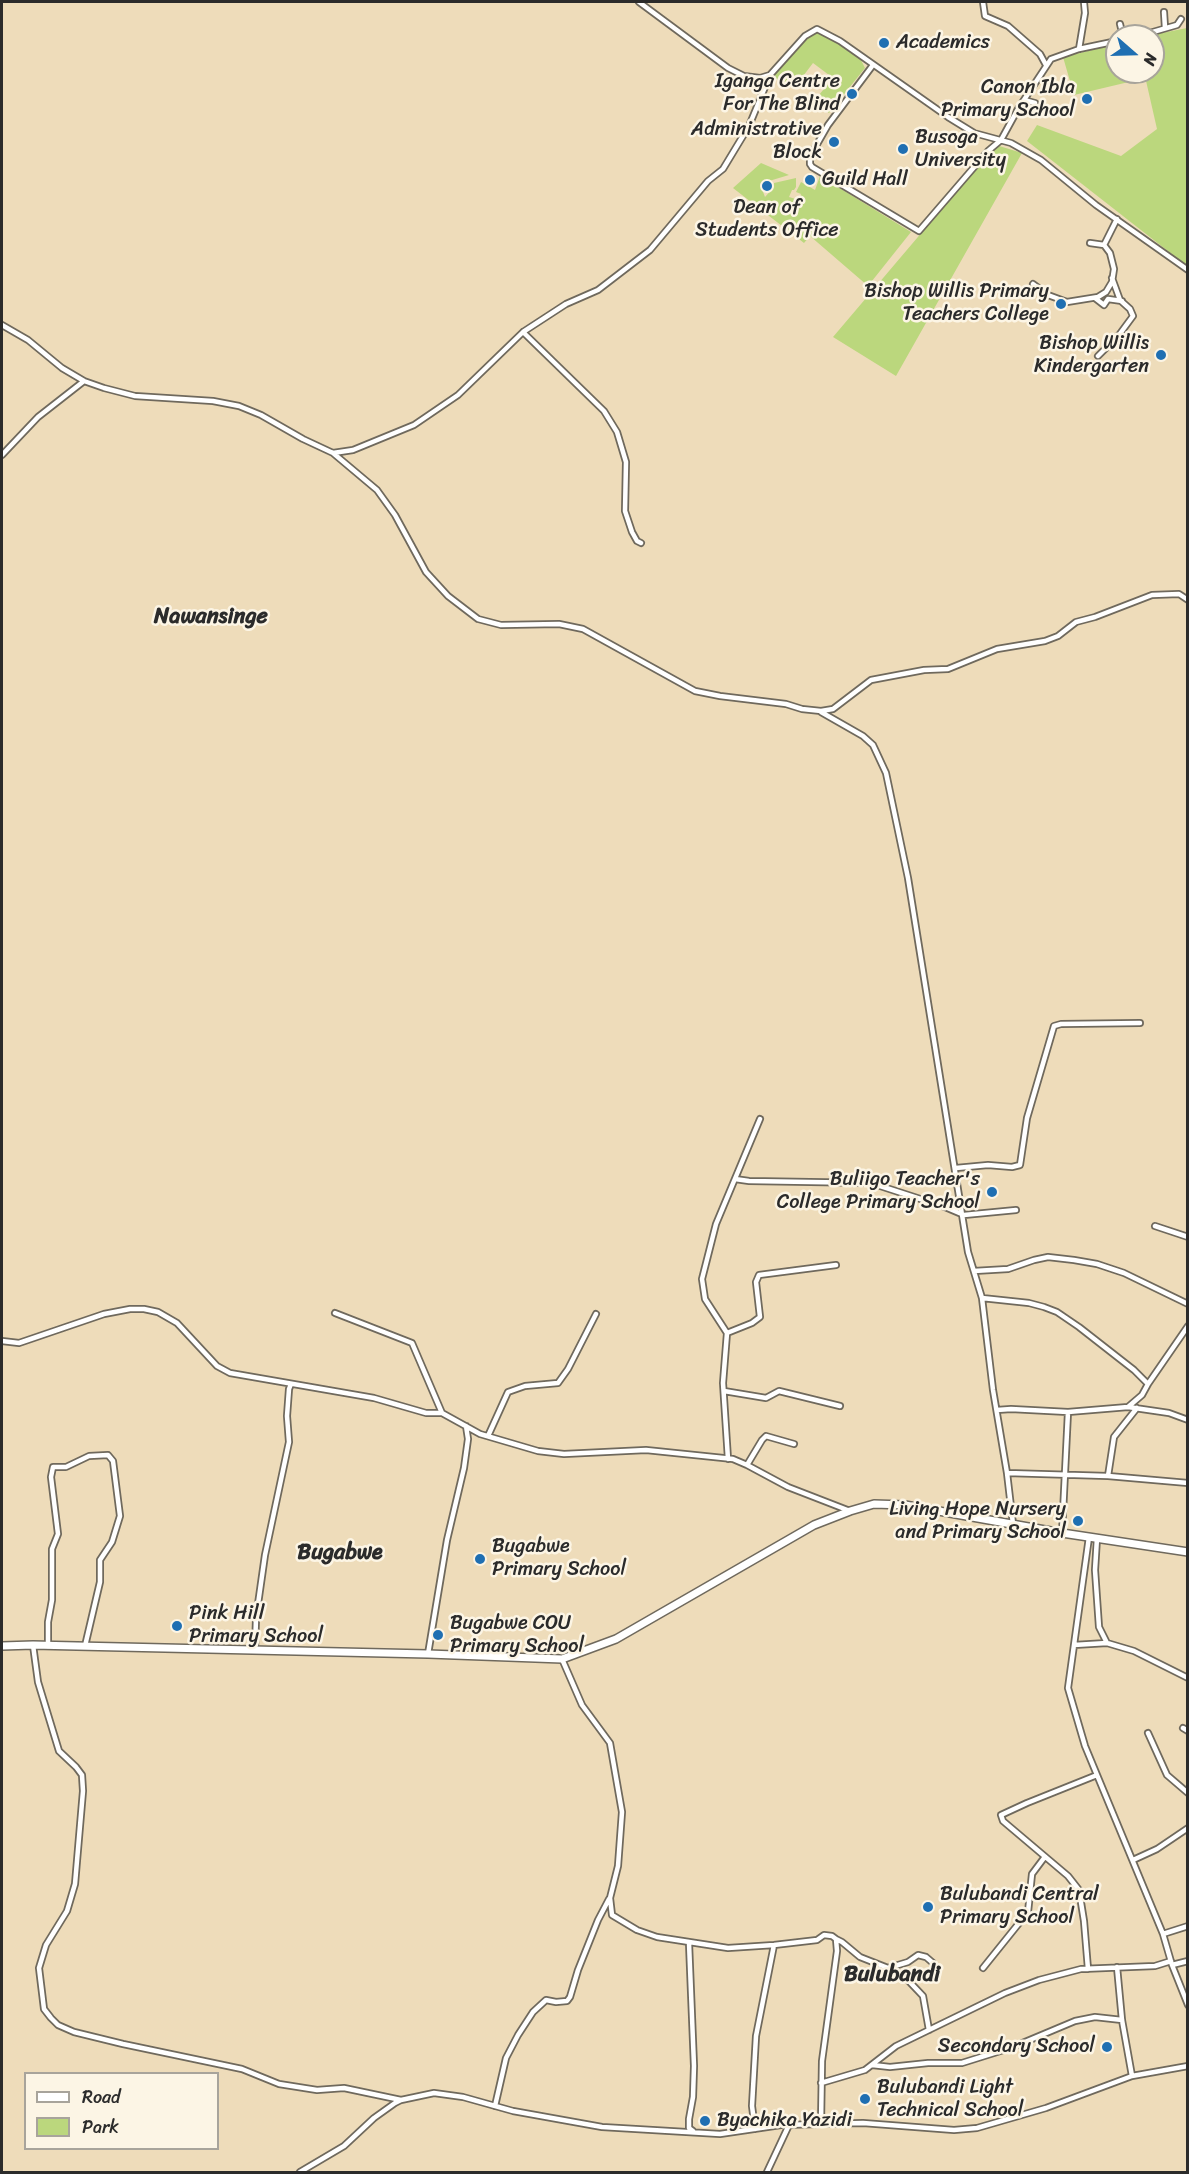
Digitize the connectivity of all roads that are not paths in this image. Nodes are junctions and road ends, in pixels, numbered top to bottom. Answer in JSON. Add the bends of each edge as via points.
{"nodes":[{"id":1,"x":639,"y":2,"type":"edge"},
{"id":2,"x":983,"y":2,"type":"edge"},
{"id":3,"x":1084,"y":2,"type":"edge"},
{"id":4,"x":1164,"y":12,"type":"dead end"},
{"id":5,"x":1181,"y":19,"type":"dead end"},
{"id":6,"x":1165,"y":24,"type":"edge"},
{"id":7,"x":1165,"y":28,"type":"edge"},
{"id":8,"x":1105,"y":44,"type":"edge"},
{"id":9,"x":1079,"y":49,"type":"junction"},
{"id":10,"x":873,"y":65,"type":"junction"},
{"id":11,"x":1046,"y":65,"type":"junction"},
{"id":12,"x":770,"y":75,"type":"junction"},
{"id":13,"x":1024,"y":100,"type":"junction"},
{"id":14,"x":1035,"y":103,"type":"dead end"},
{"id":15,"x":1001,"y":140,"type":"junction"},
{"id":16,"x":1117,"y":219,"type":"junction"},
{"id":17,"x":1090,"y":243,"type":"dead end"},
{"id":18,"x":1104,"y":245,"type":"junction"},
{"id":19,"x":1188,"y":270,"type":"edge"},
{"id":20,"x":1112,"y":278,"type":"junction"},
{"id":21,"x":1034,"y":284,"type":"dead end"},
{"id":22,"x":1095,"y":298,"type":"junction"},
{"id":23,"x":1122,"y":301,"type":"junction"},
{"id":24,"x":2,"y":325,"type":"edge"},
{"id":25,"x":523,"y":332,"type":"junction"},
{"id":26,"x":1098,"y":356,"type":"dead end"},
{"id":27,"x":84,"y":381,"type":"junction"},
{"id":28,"x":333,"y":453,"type":"junction"},
{"id":29,"x":2,"y":455,"type":"edge"},
{"id":30,"x":641,"y":543,"type":"dead end"},
{"id":31,"x":1188,"y":600,"type":"edge"},
{"id":32,"x":821,"y":711,"type":"junction"},
{"id":33,"x":1140,"y":1023,"type":"dead end"},
{"id":34,"x":760,"y":1119,"type":"dead end"},
{"id":35,"x":956,"y":1168,"type":"junction"},
{"id":36,"x":735,"y":1179,"type":"junction"},
{"id":37,"x":1016,"y":1210,"type":"dead end"},
{"id":38,"x":964,"y":1215,"type":"junction"},
{"id":39,"x":1155,"y":1226,"type":"dead end"},
{"id":40,"x":1188,"y":1237,"type":"edge"},
{"id":41,"x":836,"y":1265,"type":"dead end"},
{"id":42,"x":974,"y":1271,"type":"junction"},
{"id":43,"x":982,"y":1298,"type":"junction"},
{"id":44,"x":1188,"y":1304,"type":"edge"},
{"id":45,"x":335,"y":1313,"type":"dead end"},
{"id":46,"x":596,"y":1314,"type":"dead end"},
{"id":47,"x":1188,"y":1326,"type":"edge"},
{"id":48,"x":728,"y":1333,"type":"junction"},
{"id":49,"x":2,"y":1341,"type":"edge"},
{"id":50,"x":291,"y":1384,"type":"junction"},
{"id":51,"x":1148,"y":1384,"type":"junction"},
{"id":52,"x":723,"y":1391,"type":"junction"},
{"id":53,"x":840,"y":1406,"type":"dead end"},
{"id":54,"x":1128,"y":1407,"type":"junction"},
{"id":55,"x":1137,"y":1408,"type":"junction"},
{"id":56,"x":997,"y":1410,"type":"junction"},
{"id":57,"x":1068,"y":1412,"type":"junction"},
{"id":58,"x":442,"y":1413,"type":"junction"},
{"id":59,"x":1188,"y":1420,"type":"edge"},
{"id":60,"x":466,"y":1426,"type":"junction"},
{"id":61,"x":488,"y":1436,"type":"junction"},
{"id":62,"x":794,"y":1444,"type":"dead end"},
{"id":63,"x":728,"y":1459,"type":"junction"},
{"id":64,"x":747,"y":1465,"type":"junction"},
{"id":65,"x":1007,"y":1473,"type":"junction"},
{"id":66,"x":1064,"y":1473,"type":"junction"},
{"id":67,"x":1108,"y":1476,"type":"junction"},
{"id":68,"x":1188,"y":1483,"type":"edge"},
{"id":69,"x":850,"y":1510,"type":"junction"},
{"id":70,"x":1013,"y":1524,"type":"junction"},
{"id":71,"x":1062,"y":1533,"type":"junction"},
{"id":72,"x":1093,"y":1538,"type":"junction"},
{"id":73,"x":1188,"y":1552,"type":"edge"},
{"id":74,"x":1107,"y":1643,"type":"junction"},
{"id":75,"x":33,"y":1645,"type":"junction"},
{"id":76,"x":1074,"y":1645,"type":"junction"},
{"id":77,"x":2,"y":1646,"type":"edge"},
{"id":78,"x":48,"y":1646,"type":"junction"},
{"id":79,"x":85,"y":1646,"type":"junction"},
{"id":80,"x":255,"y":1650,"type":"junction"},
{"id":81,"x":428,"y":1653,"type":"junction"},
{"id":82,"x":562,"y":1659,"type":"junction"},
{"id":83,"x":1188,"y":1678,"type":"edge"},
{"id":84,"x":1148,"y":1733,"type":"dead end"},
{"id":85,"x":1097,"y":1775,"type":"junction"},
{"id":86,"x":1188,"y":1793,"type":"edge"},
{"id":87,"x":1188,"y":1828,"type":"edge"},
{"id":88,"x":1044,"y":1858,"type":"junction"},
{"id":89,"x":1133,"y":1860,"type":"junction"},
{"id":90,"x":610,"y":1898,"type":"junction"},
{"id":91,"x":1188,"y":1926,"type":"edge"},
{"id":92,"x":1163,"y":1934,"type":"junction"},
{"id":93,"x":836,"y":1939,"type":"junction"},
{"id":94,"x":689,"y":1943,"type":"junction"},
{"id":95,"x":774,"y":1946,"type":"junction"},
{"id":96,"x":1188,"y":1961,"type":"edge"},
{"id":97,"x":933,"y":1963,"type":"dead end"},
{"id":98,"x":1171,"y":1963,"type":"junction"},
{"id":99,"x":1117,"y":1967,"type":"junction"},
{"id":100,"x":888,"y":1968,"type":"junction"},
{"id":101,"x":983,"y":1968,"type":"dead end"},
{"id":102,"x":1088,"y":1969,"type":"junction"},
{"id":103,"x":1188,"y":2005,"type":"edge"},
{"id":104,"x":1122,"y":2020,"type":"junction"},
{"id":105,"x":929,"y":2030,"type":"junction"},
{"id":106,"x":872,"y":2065,"type":"junction"},
{"id":107,"x":1188,"y":2066,"type":"edge"},
{"id":108,"x":1132,"y":2076,"type":"junction"},
{"id":109,"x":821,"y":2083,"type":"junction"},
{"id":110,"x":401,"y":2100,"type":"junction"},
{"id":111,"x":495,"y":2106,"type":"junction"},
{"id":112,"x":821,"y":2124,"type":"junction"},
{"id":113,"x":789,"y":2125,"type":"junction"},
{"id":114,"x":755,"y":2129,"type":"junction"},
{"id":115,"x":695,"y":2132,"type":"junction"},
{"id":116,"x":300,"y":2172,"type":"edge"},
{"id":117,"x":767,"y":2172,"type":"edge"}],
"edges":[{"from":1,"to":12,"type":"street","via":[[728,68],[744,76]]},
{"from":2,"to":11,"type":"street","via":[[985,16],[1008,26],[1040,54]]},
{"from":3,"to":9,"type":"street"},
{"from":4,"to":6,"type":"street"},
{"from":5,"to":7,"type":"street","via":[[1177,25]]},
{"from":8,"to":9,"type":"street"},
{"from":9,"to":11,"type":"street"},
{"from":10,"to":12,"type":"street","via":[[817,29]]},
{"from":10,"to":15,"type":"street","via":[[974,133]]},
{"from":10,"to":15,"type":"street","via":[[828,125],[810,160],[812,167],[890,215],[919,231]]},
{"from":11,"to":13,"type":"street"},
{"from":12,"to":25,"type":"street","via":[[749,126],[723,169],[708,181],[650,250],[598,290],[566,303]]},
{"from":13,"to":14,"type":"street"},
{"from":13,"to":15,"type":"street"},
{"from":15,"to":16,"type":"street","via":[[1041,160]]},
{"from":16,"to":18,"type":"street"},
{"from":16,"to":19,"type":"street"},
{"from":17,"to":18,"type":"street"},
{"from":18,"to":20,"type":"street","via":[[1114,269]]},
{"from":20,"to":22,"type":"street","via":[[1106,292]]},
{"from":20,"to":23,"type":"street"},
{"from":21,"to":22,"type":"street","via":[[1048,295],[1068,302]]},
{"from":22,"to":23,"type":"street","via":[[1104,305],[1108,299]]},
{"from":23,"to":26,"type":"street","via":[[1133,316]]},
{"from":24,"to":27,"type":"street"},
{"from":25,"to":28,"type":"street","via":[[458,395],[414,425],[353,450]]},
{"from":25,"to":30,"type":"street","via":[[604,411],[617,432],[626,462],[625,511],[632,532]]},
{"from":27,"to":28,"type":"street","via":[[135,396],[239,406]]},
{"from":27,"to":29,"type":"street","via":[[38,417]]},
{"from":28,"to":32,"type":"street","via":[[377,490],[426,572],[448,596],[478,619],[501,625],[559,624],[583,628],[695,691]]},
{"from":31,"to":32,"type":"street","via":[[1179,594],[1152,595],[1076,622],[1045,641],[997,649],[948,669],[871,681],[833,709]]},
{"from":32,"to":35,"type":"street","via":[[873,745],[886,772],[908,878]]},
{"from":33,"to":35,"type":"street","via":[[1054,1026],[1027,1118],[1020,1165]]},
{"from":34,"to":36,"type":"street"},
{"from":35,"to":38,"type":"street"},
{"from":36,"to":38,"type":"street","via":[[871,1183]]},
{"from":36,"to":48,"type":"street","via":[[716,1224],[702,1279],[705,1299]]},
{"from":37,"to":38,"type":"street"},
{"from":38,"to":42,"type":"street"},
{"from":39,"to":40,"type":"street"},
{"from":41,"to":48,"type":"street","via":[[759,1275],[756,1282],[760,1317]]},
{"from":42,"to":43,"type":"street"},
{"from":42,"to":44,"type":"street","via":[[1008,1269],[1048,1257],[1074,1260],[1124,1273]]},
{"from":43,"to":51,"type":"street","via":[[1029,1303],[1057,1312]]},
{"from":43,"to":56,"type":"street"},
{"from":45,"to":58,"type":"street","via":[[412,1343]]},
{"from":46,"to":61,"type":"street","via":[[558,1383],[508,1392]]},
{"from":47,"to":51,"type":"street"},
{"from":48,"to":52,"type":"street"},
{"from":49,"to":50,"type":"street","via":[[19,1343],[104,1314],[144,1309],[177,1323],[217,1366]]},
{"from":50,"to":58,"type":"street","via":[[374,1398],[426,1413]]},
{"from":50,"to":80,"type":"street","via":[[289,1442],[265,1555]]},
{"from":51,"to":54,"type":"street"},
{"from":52,"to":53,"type":"street","via":[[766,1398],[779,1391]]},
{"from":52,"to":63,"type":"street"},
{"from":54,"to":55,"type":"street"},
{"from":54,"to":57,"type":"street"},
{"from":55,"to":59,"type":"street"},
{"from":55,"to":67,"type":"street","via":[[1114,1437]]},
{"from":56,"to":57,"type":"street"},
{"from":56,"to":65,"type":"street"},
{"from":57,"to":66,"type":"street"},
{"from":58,"to":60,"type":"street"},
{"from":60,"to":61,"type":"street"},
{"from":60,"to":81,"type":"street","via":[[464,1468]]},
{"from":61,"to":63,"type":"street","via":[[552,1454],[646,1450]]},
{"from":62,"to":64,"type":"street","via":[[766,1436]]},
{"from":63,"to":64,"type":"street"},
{"from":64,"to":69,"type":"street","via":[[780,1483]]},
{"from":65,"to":66,"type":"street"},
{"from":65,"to":70,"type":"street"},
{"from":66,"to":67,"type":"street"},
{"from":66,"to":71,"type":"street"},
{"from":67,"to":68,"type":"street"},
{"from":69,"to":70,"type":"street","via":[[874,1504],[905,1505]]},
{"from":69,"to":82,"type":"street","via":[[814,1525],[616,1639]]},
{"from":70,"to":71,"type":"street"},
{"from":71,"to":72,"type":"street"},
{"from":72,"to":73,"type":"street"},
{"from":72,"to":74,"type":"street","via":[[1099,1627]]},
{"from":72,"to":76,"type":"street"},
{"from":74,"to":76,"type":"street"},
{"from":74,"to":83,"type":"street","via":[[1134,1651]]},
{"from":75,"to":77,"type":"street"},
{"from":75,"to":78,"type":"street"},
{"from":75,"to":110,"type":"street","via":[[38,1682],[59,1751],[82,1775],[83,1791],[75,1884],[67,1911],[46,1945],[39,1968],[44,2009],[51,2018],[74,2032],[242,2069],[279,2084],[317,2090],[344,2088]]},
{"from":76,"to":85,"type":"street","via":[[1068,1688]]},
{"from":78,"to":79,"type":"street"},
{"from":78,"to":79,"type":"street","via":[[52,1549],[58,1534],[53,1467],[66,1467],[89,1456],[108,1455],[113,1461],[120,1516],[100,1560],[100,1582]]},
{"from":79,"to":80,"type":"street"},
{"from":80,"to":81,"type":"street"},
{"from":81,"to":82,"type":"street"},
{"from":82,"to":90,"type":"street","via":[[582,1705],[610,1743],[622,1812],[618,1866]]},
{"from":84,"to":86,"type":"street","via":[[1167,1775]]},
{"from":85,"to":88,"type":"street","via":[[1001,1815]]},
{"from":85,"to":89,"type":"street"},
{"from":87,"to":89,"type":"street"},
{"from":88,"to":101,"type":"street","via":[[1032,1874],[1028,1912]]},
{"from":88,"to":102,"type":"street","via":[[1079,1890]]},
{"from":89,"to":92,"type":"street"},
{"from":90,"to":94,"type":"street","via":[[610,1910],[620,1921],[657,1937]]},
{"from":90,"to":111,"type":"street","via":[[570,1997],[567,2001],[546,2000],[518,2035],[507,2058]]},
{"from":91,"to":92,"type":"street"},
{"from":92,"to":98,"type":"street"},
{"from":93,"to":95,"type":"street","via":[[824,1935],[817,1940]]},
{"from":93,"to":100,"type":"street","via":[[860,1957]]},
{"from":93,"to":109,"type":"street"},
{"from":94,"to":95,"type":"street","via":[[728,1948]]},
{"from":94,"to":115,"type":"street","via":[[694,2066],[689,2128]]},
{"from":95,"to":114,"type":"street","via":[[756,2036],[752,2106]]},
{"from":96,"to":98,"type":"street"},
{"from":97,"to":100,"type":"street","via":[[918,1955]]},
{"from":98,"to":99,"type":"street"},
{"from":98,"to":103,"type":"street"},
{"from":99,"to":102,"type":"street"},
{"from":99,"to":104,"type":"street"},
{"from":100,"to":105,"type":"street","via":[[904,1976],[923,1996]]},
{"from":102,"to":105,"type":"street","via":[[1039,1980],[1005,1993]]},
{"from":104,"to":106,"type":"street","via":[[1095,2017],[1075,2021],[962,2063]]},
{"from":104,"to":108,"type":"street"},
{"from":105,"to":106,"type":"street","via":[[896,2046]]},
{"from":106,"to":109,"type":"street"},
{"from":107,"to":108,"type":"street"},
{"from":108,"to":112,"type":"street","via":[[977,2128]]},
{"from":109,"to":112,"type":"street"},
{"from":110,"to":111,"type":"street","via":[[434,2093]]},
{"from":110,"to":116,"type":"street","via":[[344,2146]]},
{"from":111,"to":115,"type":"street","via":[[602,2127]]},
{"from":112,"to":113,"type":"street"},
{"from":113,"to":114,"type":"street"},
{"from":113,"to":117,"type":"street"},
{"from":114,"to":115,"type":"street","via":[[720,2134]]}]}
